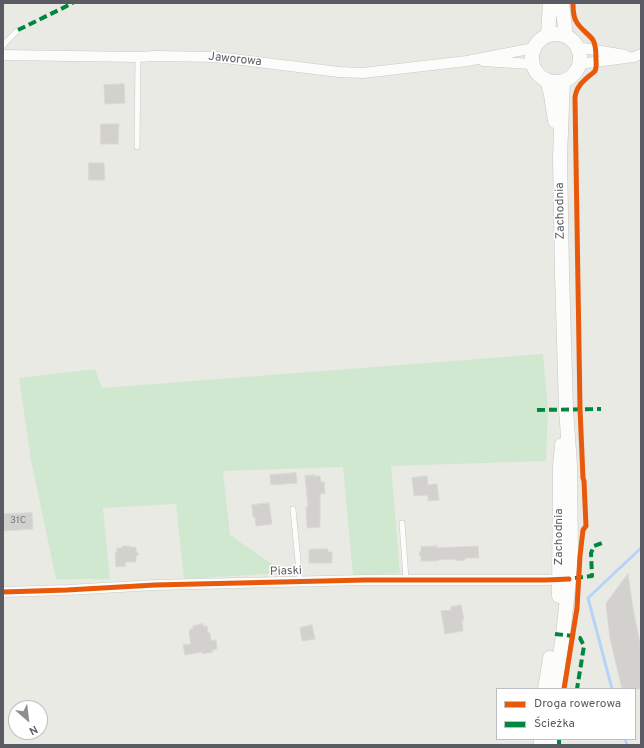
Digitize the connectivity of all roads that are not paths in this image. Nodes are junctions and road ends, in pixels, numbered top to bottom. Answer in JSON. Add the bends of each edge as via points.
{"nodes":[{"id":1,"x":550,"y":3,"type":"edge"},
{"id":2,"x":562,"y":3,"type":"edge"},
{"id":3,"x":18,"y":30,"type":"dead end"},
{"id":4,"x":548,"y":35,"type":"junction"},
{"id":5,"x":566,"y":36,"type":"junction"},
{"id":6,"x":3,"y":46,"type":"edge"},
{"id":7,"x":577,"y":47,"type":"junction"},
{"id":8,"x":534,"y":48,"type":"junction"},
{"id":9,"x":3,"y":55,"type":"edge"},
{"id":10,"x":638,"y":55,"type":"edge"},
{"id":11,"x":138,"y":57,"type":"junction"},
{"id":12,"x":466,"y":61,"type":"junction"},
{"id":13,"x":532,"y":64,"type":"junction"},
{"id":14,"x":579,"y":64,"type":"junction"},
{"id":15,"x":547,"y":80,"type":"junction"},
{"id":16,"x":563,"y":81,"type":"junction"},
{"id":17,"x":137,"y":147,"type":"dead end"},
{"id":18,"x":560,"y":157,"type":"junction"},
{"id":19,"x":293,"y":509,"type":"dead end"},
{"id":20,"x":402,"y":523,"type":"dead end"},
{"id":21,"x":406,"y":579,"type":"junction"},
{"id":22,"x":564,"y":579,"type":"junction"},
{"id":23,"x":300,"y":582,"type":"junction"},
{"id":24,"x":3,"y":592,"type":"edge"},
{"id":25,"x":545,"y":688,"type":"edge"},
{"id":26,"x":555,"y":688,"type":"edge"}],
"edges":[{"from":1,"to":4,"type":"main road"},
{"from":2,"to":5,"type":"main road"},
{"from":3,"to":6,"type":"lane"},
{"from":4,"to":5,"type":"main road"},
{"from":4,"to":8,"type":"main road","via":[[537,42]]},
{"from":5,"to":7,"type":"main road"},
{"from":7,"to":10,"type":"street"},
{"from":7,"to":14,"type":"main road"},
{"from":8,"to":12,"type":"street","name":"Jaworowa"},
{"from":8,"to":13,"type":"main road"},
{"from":9,"to":11,"type":"street","name":"Jaworowa"},
{"from":10,"to":14,"type":"street"},
{"from":11,"to":12,"type":"street","name":"Jaworowa","via":[[217,57],[363,73]]},
{"from":11,"to":17,"type":"lane"},
{"from":12,"to":13,"type":"street","name":"Jaworowa"},
{"from":13,"to":15,"type":"main road","via":[[541,77]]},
{"from":14,"to":16,"type":"main road","via":[[576,71]]},
{"from":15,"to":16,"type":"main road"},
{"from":15,"to":18,"type":"main road","name":"Zachodnia"},
{"from":16,"to":18,"type":"main road","name":"Zachodnia"},
{"from":18,"to":22,"type":"main road","name":"Zachodnia","via":[[566,409],[560,467]]},
{"from":19,"to":23,"type":"lane"},
{"from":20,"to":21,"type":"lane"},
{"from":21,"to":22,"type":"street","name":"Piaski"},
{"from":21,"to":23,"type":"street","name":"Piaski"},
{"from":22,"to":25,"type":"main road","name":"Zachodnia","via":[[559,594]]},
{"from":22,"to":26,"type":"main road","name":"Zachodnia"},
{"from":23,"to":24,"type":"street","name":"Piaski"}]}
